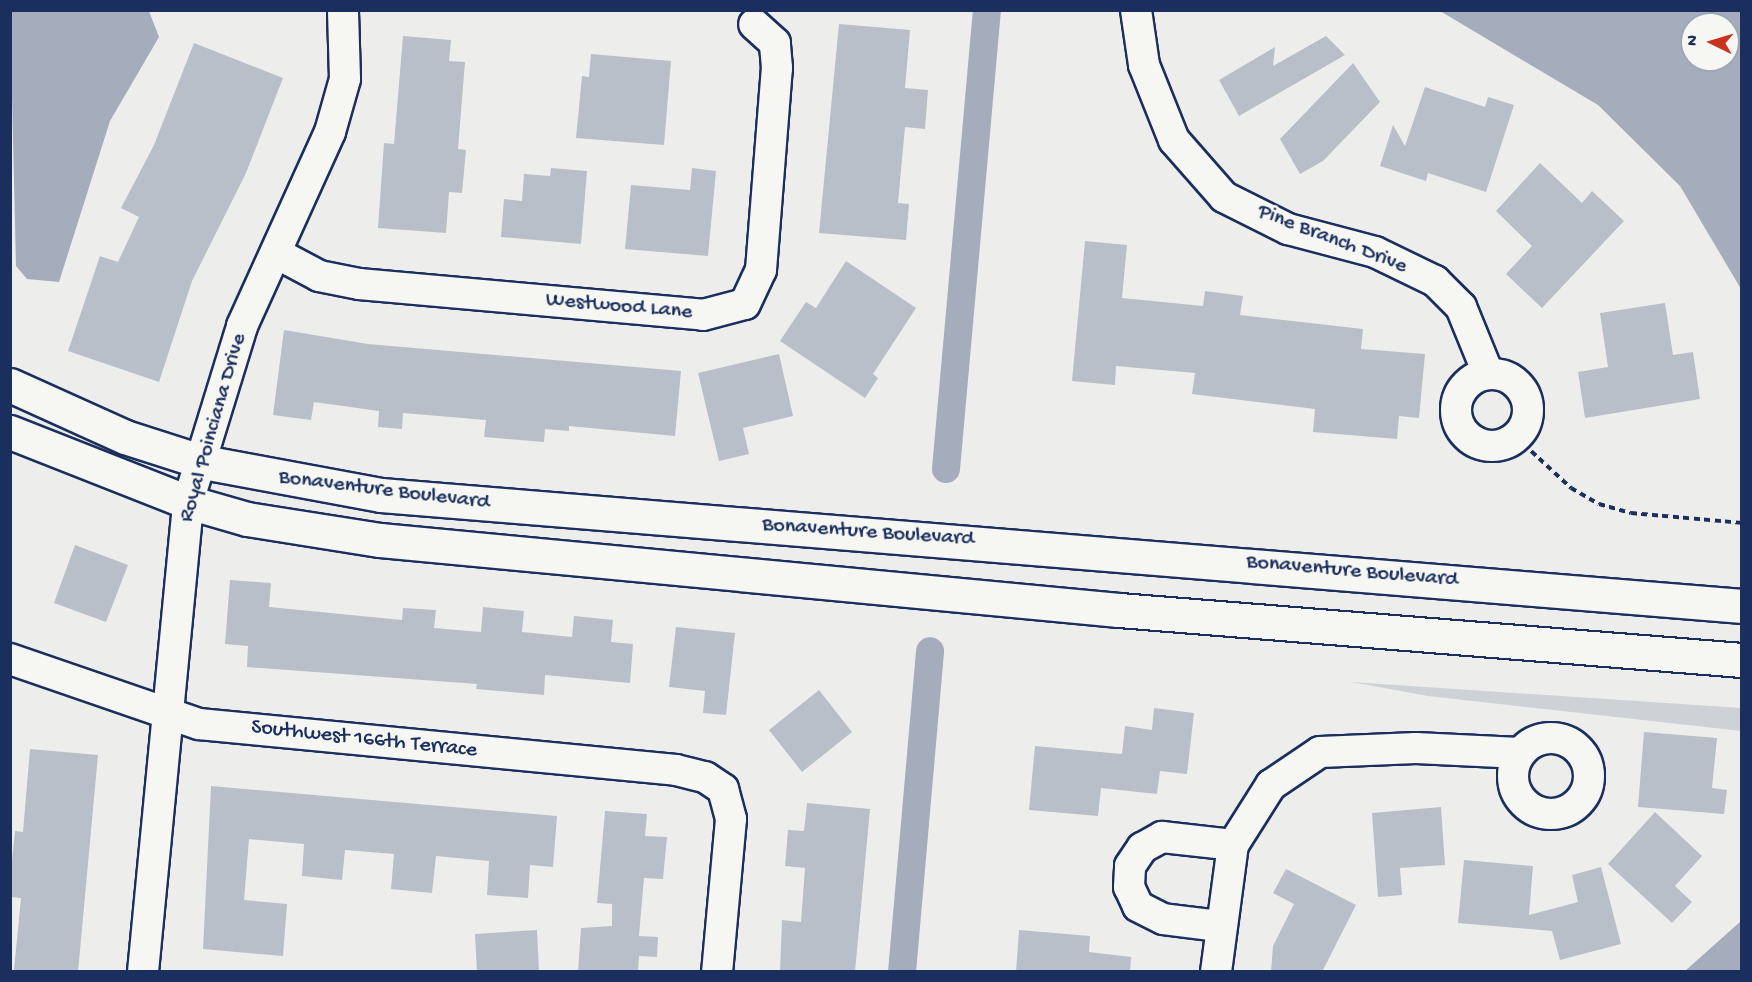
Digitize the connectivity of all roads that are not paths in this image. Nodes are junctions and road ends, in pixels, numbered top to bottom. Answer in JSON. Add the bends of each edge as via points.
{"nodes":[{"id":1,"x":343,"y":10,"type":"edge"},
{"id":2,"x":1136,"y":10,"type":"edge"},
{"id":3,"x":754,"y":24,"type":"dead end"},
{"id":4,"x":276,"y":253,"type":"junction"},
{"id":5,"x":1488,"y":373,"type":"junction"},
{"id":6,"x":10,"y":385,"type":"edge"},
{"id":7,"x":10,"y":432,"type":"edge"},
{"id":8,"x":203,"y":462,"type":"junction"},
{"id":9,"x":188,"y":502,"type":"junction"},
{"id":10,"x":1742,"y":606,"type":"edge"},
{"id":11,"x":10,"y":659,"type":"edge"},
{"id":12,"x":1742,"y":660,"type":"edge"},
{"id":13,"x":164,"y":712,"type":"junction"},
{"id":14,"x":1520,"y":753,"type":"dead end"},
{"id":15,"x":1233,"y":844,"type":"junction"},
{"id":16,"x":1219,"y":926,"type":"junction"},
{"id":17,"x":143,"y":972,"type":"edge"},
{"id":18,"x":717,"y":972,"type":"edge"},
{"id":19,"x":1216,"y":972,"type":"edge"}],
"edges":[{"from":1,"to":4,"type":"street","name":"Royal Poinciana Drive","via":[[345,79],[330,132]]},
{"from":2,"to":5,"type":"street","name":"Pine Branch Drive","via":[[1144,65],[1174,140],[1224,197],[1288,229],[1375,252],[1435,281],[1461,307]]},
{"from":3,"to":4,"type":"street","name":"Westwood Lane","via":[[775,43],[777,68],[761,270],[745,304],[703,315],[359,284],[319,276]]},
{"from":4,"to":8,"type":"street","name":"Royal Poinciana Drive","via":[[242,326]]},
{"from":5,"to":5,"type":"street","via":[[1510,378],[1525,395],[1527,417],[1516,437],[1484,446],[1458,424],[1460,391]]},
{"from":6,"to":8,"type":"main road","name":"Bonaventure Boulevard","via":[[125,437]]},
{"from":7,"to":9,"type":"main road","name":"Bonaventure Boulevard"},
{"from":8,"to":9,"type":"street","name":"Royal Poinciana Drive"},
{"from":8,"to":10,"type":"main road","name":"Bonaventure Boulevard","via":[[381,495]]},
{"from":9,"to":12,"type":"main road","name":"Bonaventure Boulevard","via":[[247,519],[380,540],[1108,609]]},
{"from":9,"to":13,"type":"street","name":"Royal Poinciana Drive"},
{"from":11,"to":13,"type":"street","name":"Southwest 166th Terrace"},
{"from":13,"to":17,"type":"street","name":"Royal Poinciana Drive"},
{"from":13,"to":18,"type":"street","name":"Southwest 166th Terrace","via":[[199,724],[676,770],[723,789],[731,819]]},
{"from":14,"to":15,"type":"street","via":[[1416,748],[1320,752],[1271,785]]},
{"from":15,"to":16,"type":"street"},
{"from":15,"to":16,"type":"street","via":[[1162,837],[1142,848],[1130,866],[1129,887],[1138,906],[1163,919]]},
{"from":16,"to":19,"type":"street"}]}
